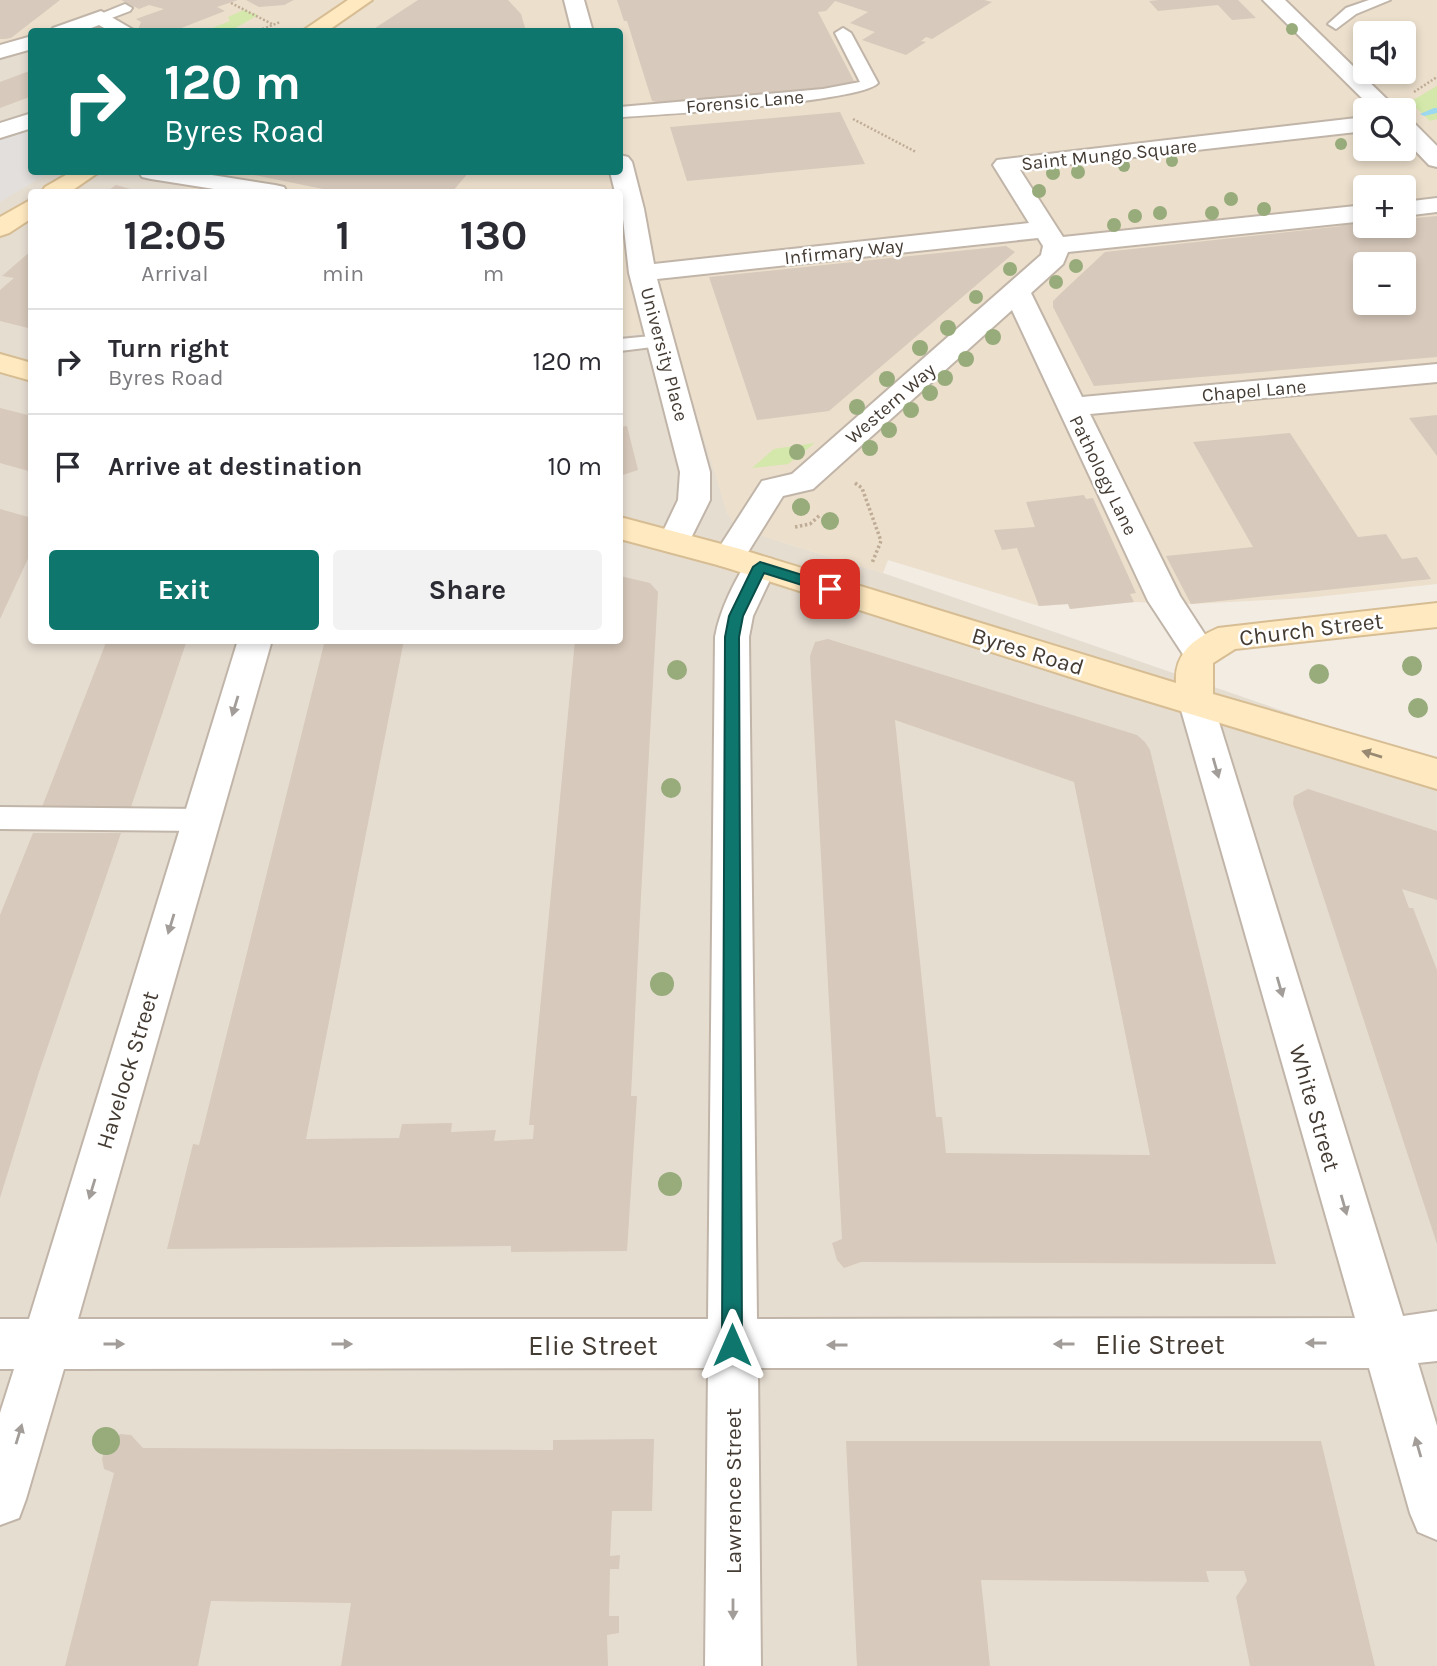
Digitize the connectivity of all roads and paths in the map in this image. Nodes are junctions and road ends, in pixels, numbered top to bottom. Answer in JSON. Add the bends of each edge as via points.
{"nodes":[{"id":1,"x":362,"y":0,"type":"edge"},
{"id":2,"x":574,"y":0,"type":"edge"},
{"id":3,"x":1273,"y":0,"type":"edge"},
{"id":4,"x":1382,"y":0,"type":"edge"},
{"id":5,"x":231,"y":3,"type":"dead end"},
{"id":6,"x":125,"y":8,"type":"dead end"},
{"id":7,"x":101,"y":17,"type":"junction"},
{"id":8,"x":272,"y":24,"type":"dead end"},
{"id":9,"x":1336,"y":24,"type":"dead end"},
{"id":10,"x":71,"y":28,"type":"edge"},
{"id":11,"x":120,"y":28,"type":"edge"},
{"id":12,"x":317,"y":28,"type":"edge"},
{"id":13,"x":582,"y":28,"type":"edge"},
{"id":14,"x":843,"y":33,"type":"dead end"},
{"id":15,"x":28,"y":43,"type":"edge"},
{"id":16,"x":0,"y":52,"type":"edge"},
{"id":17,"x":1374,"y":98,"type":"edge"},
{"id":18,"x":623,"y":112,"type":"edge"},
{"id":19,"x":28,"y":121,"type":"edge"},
{"id":20,"x":1353,"y":128,"type":"edge"},
{"id":21,"x":0,"y":131,"type":"edge"},
{"id":22,"x":1416,"y":138,"type":"edge"},
{"id":23,"x":1437,"y":160,"type":"edge"},
{"id":24,"x":623,"y":174,"type":"edge"},
{"id":25,"x":83,"y":175,"type":"edge"},
{"id":26,"x":170,"y":175,"type":"edge"},
{"id":27,"x":59,"y":189,"type":"edge"},
{"id":28,"x":256,"y":189,"type":"edge"},
{"id":29,"x":1437,"y":205,"type":"edge"},
{"id":30,"x":1416,"y":207,"type":"edge"},
{"id":31,"x":28,"y":209,"type":"edge"},
{"id":32,"x":1353,"y":214,"type":"edge"},
{"id":33,"x":0,"y":228,"type":"edge"},
{"id":34,"x":1051,"y":238,"type":"junction"},
{"id":35,"x":628,"y":242,"type":"edge"},
{"id":36,"x":642,"y":272,"type":"junction"},
{"id":37,"x":1017,"y":292,"type":"junction"},
{"id":38,"x":659,"y":329,"type":"junction"},
{"id":39,"x":623,"y":344,"type":"edge"},
{"id":40,"x":0,"y":363,"type":"edge"},
{"id":41,"x":28,"y":371,"type":"edge"},
{"id":42,"x":1437,"y":373,"type":"edge"},
{"id":43,"x":1071,"y":407,"type":"junction"},
{"id":44,"x":820,"y":466,"type":"junction"},
{"id":45,"x":623,"y":529,"type":"edge"},
{"id":46,"x":674,"y":542,"type":"junction"},
{"id":47,"x":878,"y":551,"type":"dead end"},
{"id":48,"x":745,"y":562,"type":"junction"},
{"id":49,"x":1437,"y":615,"type":"edge"},
{"id":50,"x":254,"y":644,"type":"edge"},
{"id":51,"x":1200,"y":653,"type":"junction"},
{"id":52,"x":1197,"y":703,"type":"junction"},
{"id":53,"x":1437,"y":774,"type":"edge"},
{"id":54,"x":0,"y":818,"type":"edge"},
{"id":55,"x":201,"y":820,"type":"junction"},
{"id":56,"x":1437,"y":1336,"type":"edge"},
{"id":57,"x":1384,"y":1343,"type":"junction"},
{"id":58,"x":23,"y":1344,"type":"edge"},
{"id":59,"x":732,"y":1345,"type":"junction"},
{"id":60,"x":0,"y":1499,"type":"edge"},
{"id":61,"x":1437,"y":1513,"type":"edge"},
{"id":62,"x":733,"y":1666,"type":"edge"}],
"edges":[{"from":1,"to":12,"type":"main road"},
{"from":2,"to":13,"type":"street"},
{"from":3,"to":17,"type":"street"},
{"from":4,"to":9,"type":"lane","via":[[1351,11]]},
{"from":5,"to":8,"type":"path"},
{"from":6,"to":7,"type":"lane"},
{"from":7,"to":10,"type":"street"},
{"from":7,"to":11,"type":"street"},
{"from":14,"to":18,"type":"lane","name":"Forensic Lane","via":[[870,83],[845,92]]},
{"from":15,"to":16,"type":"street"},
{"from":19,"to":21,"type":"street"},
{"from":20,"to":34,"type":"street","name":"Saint Mungo Square","via":[[1005,165]]},
{"from":22,"to":23,"type":"street"},
{"from":24,"to":35,"type":"street","name":"University Place","via":[[632,209]]},
{"from":25,"to":27,"type":"main road"},
{"from":26,"to":28,"type":"street"},
{"from":29,"to":30,"type":"street"},
{"from":31,"to":33,"type":"main road"},
{"from":32,"to":34,"type":"street"},
{"from":34,"to":36,"type":"street","name":"Infirmary Way"},
{"from":34,"to":37,"type":"street","name":"Western Way","via":[[1054,258]]},
{"from":35,"to":36,"type":"street","name":"University Place"},
{"from":36,"to":38,"type":"street","name":"University Place"},
{"from":37,"to":43,"type":"street","name":"Pathology Lane"},
{"from":37,"to":44,"type":"street","name":"Western Way"},
{"from":38,"to":39,"type":"lane"},
{"from":38,"to":46,"type":"street","name":"University Place","via":[[692,453],[696,486]]},
{"from":40,"to":41,"type":"main road"},
{"from":42,"to":43,"type":"street","name":"Chapel Lane"},
{"from":43,"to":51,"type":"street","name":"Pathology Lane","via":[[1165,601]]},
{"from":44,"to":47,"type":"path","via":[[862,488],[881,541]]},
{"from":44,"to":48,"type":"street","name":"Western Way","via":[[802,482],[773,488]]},
{"from":45,"to":46,"type":"main road","name":"Byres Road"},
{"from":46,"to":48,"type":"main road","name":"Byres Road"},
{"from":48,"to":52,"type":"main road","name":"Byres Road"},
{"from":48,"to":59,"type":"street","name":"Lawrence Street","via":[[732,637]]},
{"from":49,"to":51,"type":"main road","name":"Church Street","via":[[1265,632],[1230,638]]},
{"from":50,"to":55,"type":"street","name":"Havelock Street","one_way":true},
{"from":51,"to":52,"type":"main road","via":[[1191,675]]},
{"from":53,"to":52,"type":"main road","name":"Byres Road","one_way":true},
{"from":52,"to":57,"type":"street","name":"White Street","one_way":true},
{"from":54,"to":55,"type":"lane"},
{"from":55,"to":58,"type":"street","name":"Havelock Street","one_way":true},
{"from":56,"to":57,"type":"street","name":"Elie Street"},
{"from":57,"to":59,"type":"street","name":"Elie Street","one_way":true},
{"from":61,"to":57,"type":"street","name":"White Street","one_way":true},
{"from":58,"to":59,"type":"street","name":"Elie Street","one_way":true},
{"from":60,"to":58,"type":"street","name":"Havelock Street","one_way":true},
{"from":59,"to":62,"type":"street","name":"Lawrence Street","one_way":true}]}
